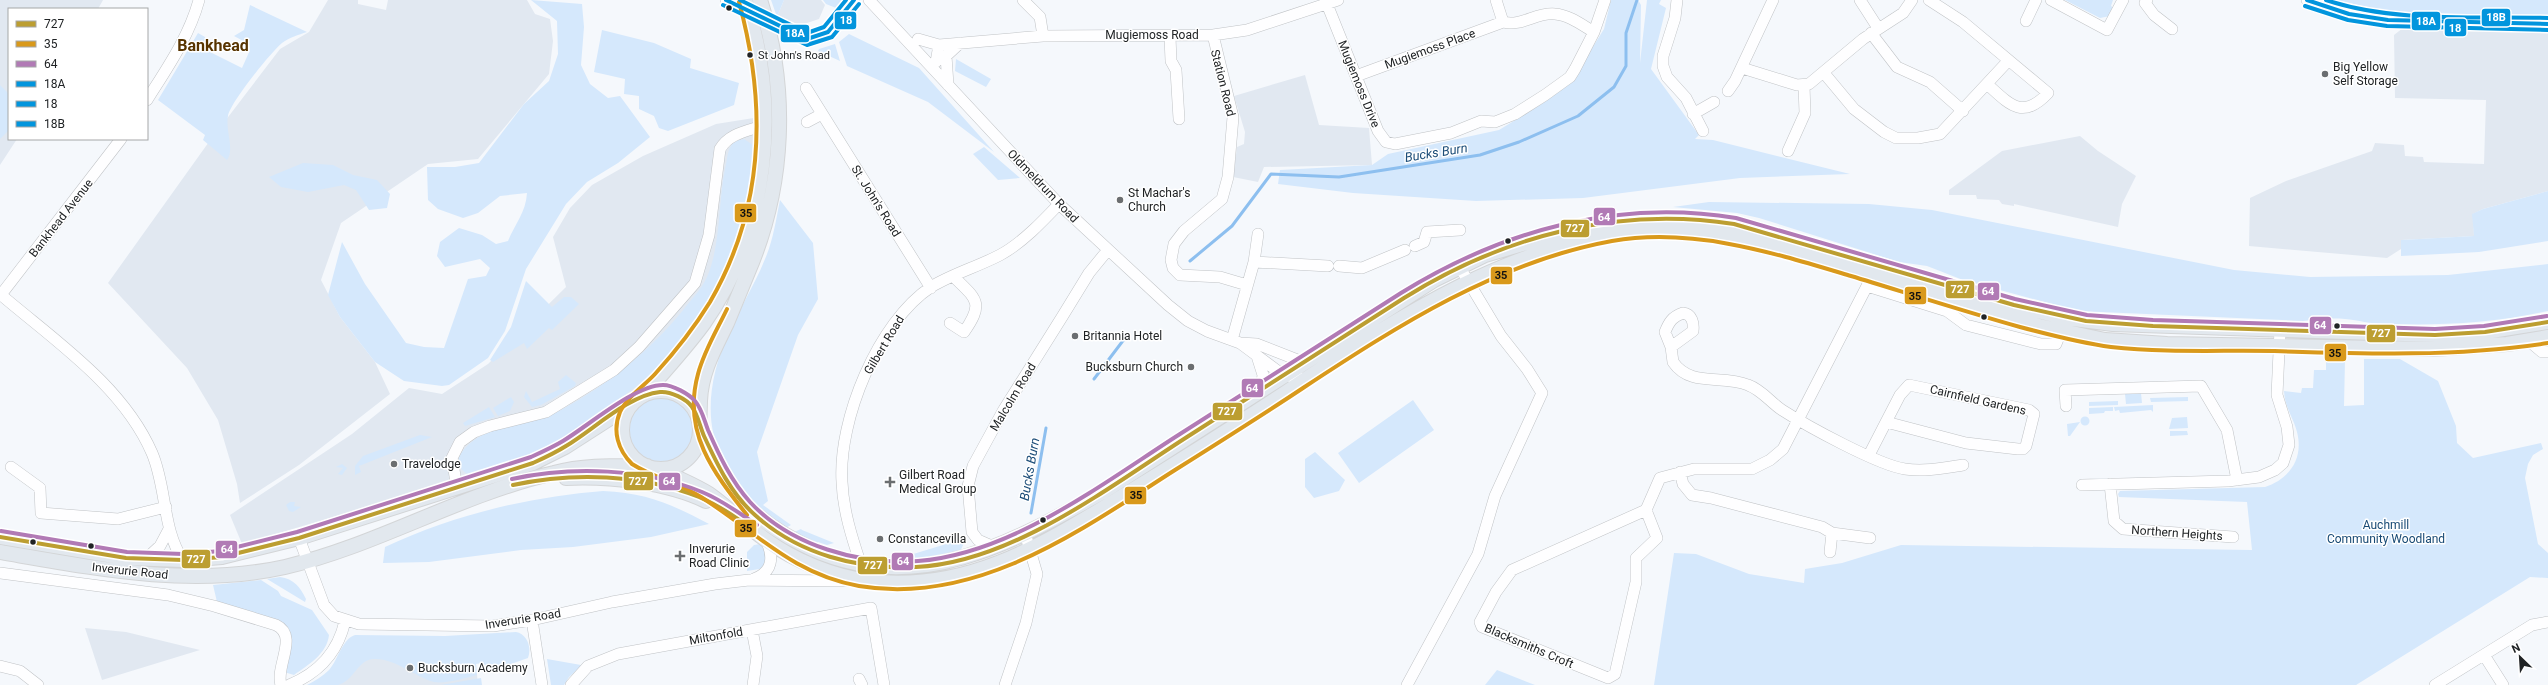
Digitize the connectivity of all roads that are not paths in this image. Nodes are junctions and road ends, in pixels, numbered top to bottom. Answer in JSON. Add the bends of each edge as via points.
{"nodes":[{"id":1,"x":199,"y":0,"type":"edge"},
{"id":2,"x":760,"y":0,"type":"edge"},
{"id":3,"x":854,"y":0,"type":"edge"},
{"id":4,"x":869,"y":0,"type":"edge"},
{"id":5,"x":1023,"y":0,"type":"edge"},
{"id":6,"x":1496,"y":0,"type":"edge"},
{"id":7,"x":1605,"y":0,"type":"edge"},
{"id":8,"x":1677,"y":0,"type":"edge"},
{"id":9,"x":1773,"y":0,"type":"edge"},
{"id":10,"x":1860,"y":0,"type":"edge"},
{"id":11,"x":1912,"y":0,"type":"edge"},
{"id":12,"x":1929,"y":0,"type":"edge"},
{"id":13,"x":2036,"y":0,"type":"edge"},
{"id":14,"x":2051,"y":0,"type":"edge"},
{"id":15,"x":2123,"y":0,"type":"edge"},
{"id":16,"x":2307,"y":0,"type":"edge"},
{"id":17,"x":734,"y":1,"type":"edge"},
{"id":18,"x":2144,"y":1,"type":"edge"},
{"id":19,"x":1327,"y":2,"type":"edge"},
{"id":20,"x":2026,"y":21,"type":"dead end"},
{"id":21,"x":1503,"y":22,"type":"junction"},
{"id":22,"x":2548,"y":24,"type":"edge"},
{"id":23,"x":780,"y":28,"type":"tunnel mouth"},
{"id":24,"x":2172,"y":29,"type":"dead end"},
{"id":25,"x":1875,"y":31,"type":"junction"},
{"id":26,"x":1594,"y":32,"type":"junction"},
{"id":27,"x":1213,"y":35,"type":"junction"},
{"id":28,"x":1043,"y":36,"type":"junction"},
{"id":29,"x":1170,"y":37,"type":"junction"},
{"id":30,"x":918,"y":38,"type":"dead end"},
{"id":31,"x":961,"y":42,"type":"junction"},
{"id":32,"x":939,"y":45,"type":"junction"},
{"id":33,"x":2008,"y":61,"type":"junction"},
{"id":34,"x":936,"y":62,"type":"dead end"},
{"id":35,"x":1742,"y":68,"type":"junction"},
{"id":36,"x":1824,"y":73,"type":"junction"},
{"id":37,"x":1356,"y":76,"type":"junction"},
{"id":38,"x":1988,"y":85,"type":"junction"},
{"id":39,"x":949,"y":86,"type":"junction"},
{"id":40,"x":1804,"y":86,"type":"junction"},
{"id":41,"x":806,"y":88,"type":"dead end"},
{"id":42,"x":1728,"y":91,"type":"dead end"},
{"id":43,"x":148,"y":98,"type":"edge"},
{"id":44,"x":1714,"y":102,"type":"dead end"},
{"id":45,"x":1963,"y":111,"type":"junction"},
{"id":46,"x":822,"y":114,"type":"junction"},
{"id":47,"x":1693,"y":114,"type":"junction"},
{"id":48,"x":1179,"y":119,"type":"dead end"},
{"id":49,"x":807,"y":122,"type":"dead end"},
{"id":50,"x":765,"y":125,"type":"junction"},
{"id":51,"x":1703,"y":131,"type":"dead end"},
{"id":52,"x":120,"y":140,"type":"edge"},
{"id":53,"x":1788,"y":151,"type":"dead end"},
{"id":54,"x":1059,"y":204,"type":"junction"},
{"id":55,"x":1460,"y":230,"type":"dead end"},
{"id":56,"x":1258,"y":234,"type":"dead end"},
{"id":57,"x":1416,"y":246,"type":"dead end"},
{"id":58,"x":1405,"y":250,"type":"dead end"},
{"id":59,"x":1107,"y":251,"type":"junction"},
{"id":60,"x":1254,"y":262,"type":"junction"},
{"id":61,"x":1459,"y":266,"type":"junction"},
{"id":62,"x":1871,"y":275,"type":"junction"},
{"id":63,"x":953,"y":276,"type":"junction"},
{"id":64,"x":1468,"y":282,"type":"junction"},
{"id":65,"x":1247,"y":285,"type":"junction"},
{"id":66,"x":931,"y":288,"type":"junction"},
{"id":67,"x":0,"y":295,"type":"edge"},
{"id":68,"x":2066,"y":318,"type":"junction"},
{"id":69,"x":2548,"y":322,"type":"edge"},
{"id":70,"x":950,"y":323,"type":"dead end"},
{"id":71,"x":2280,"y":330,"type":"junction"},
{"id":72,"x":2061,"y":332,"type":"junction"},
{"id":73,"x":2548,"y":337,"type":"edge"},
{"id":74,"x":2529,"y":340,"type":"junction"},
{"id":75,"x":1236,"y":341,"type":"junction"},
{"id":76,"x":2278,"y":346,"type":"junction"},
{"id":77,"x":1671,"y":347,"type":"dead end"},
{"id":78,"x":2548,"y":352,"type":"edge"},
{"id":79,"x":1256,"y":355,"type":"junction"},
{"id":80,"x":1303,"y":362,"type":"junction"},
{"id":81,"x":1283,"y":375,"type":"junction"},
{"id":82,"x":1306,"y":379,"type":"junction"},
{"id":83,"x":1261,"y":390,"type":"junction"},
{"id":84,"x":638,"y":400,"type":"junction"},
{"id":85,"x":2066,"y":406,"type":"dead end"},
{"id":86,"x":1799,"y":420,"type":"junction"},
{"id":87,"x":1886,"y":422,"type":"junction"},
{"id":88,"x":700,"y":426,"type":"junction"},
{"id":89,"x":1869,"y":455,"type":"junction"},
{"id":90,"x":1962,"y":465,"type":"dead end"},
{"id":91,"x":11,"y":467,"type":"dead end"},
{"id":92,"x":653,"y":468,"type":"junction"},
{"id":93,"x":1680,"y":472,"type":"junction"},
{"id":94,"x":2237,"y":480,"type":"junction"},
{"id":95,"x":524,"y":482,"type":"junction"},
{"id":96,"x":2110,"y":484,"type":"junction"},
{"id":97,"x":2082,"y":485,"type":"dead end"},
{"id":98,"x":457,"y":488,"type":"junction"},
{"id":99,"x":166,"y":507,"type":"junction"},
{"id":100,"x":1646,"y":510,"type":"junction"},
{"id":101,"x":749,"y":527,"type":"junction"},
{"id":102,"x":169,"y":529,"type":"junction"},
{"id":103,"x":1025,"y":533,"type":"junction"},
{"id":104,"x":1832,"y":533,"type":"junction"},
{"id":105,"x":0,"y":537,"type":"edge"},
{"id":106,"x":2233,"y":537,"type":"dead end"},
{"id":107,"x":299,"y":538,"type":"junction"},
{"id":108,"x":1870,"y":538,"type":"dead end"},
{"id":109,"x":766,"y":540,"type":"junction"},
{"id":110,"x":994,"y":547,"type":"junction"},
{"id":111,"x":1031,"y":550,"type":"junction"},
{"id":112,"x":0,"y":552,"type":"edge"},
{"id":113,"x":1830,"y":552,"type":"dead end"},
{"id":114,"x":146,"y":559,"type":"junction"},
{"id":115,"x":183,"y":560,"type":"junction"},
{"id":116,"x":307,"y":561,"type":"junction"},
{"id":117,"x":861,"y":564,"type":"junction"},
{"id":118,"x":0,"y":574,"type":"edge"},
{"id":119,"x":749,"y":580,"type":"junction"},
{"id":120,"x":866,"y":580,"type":"junction"},
{"id":121,"x":532,"y":620,"type":"junction"},
{"id":122,"x":345,"y":621,"type":"junction"},
{"id":123,"x":2548,"y":622,"type":"edge"},
{"id":124,"x":752,"y":630,"type":"junction"},
{"id":125,"x":2484,"y":655,"type":"junction"},
{"id":126,"x":0,"y":666,"type":"edge"},
{"id":127,"x":38,"y":685,"type":"edge"},
{"id":128,"x":281,"y":685,"type":"edge"},
{"id":129,"x":289,"y":685,"type":"edge"},
{"id":130,"x":542,"y":685,"type":"edge"},
{"id":131,"x":570,"y":685,"type":"edge"},
{"id":132,"x":753,"y":685,"type":"edge"},
{"id":133,"x":884,"y":685,"type":"edge"},
{"id":134,"x":1005,"y":685,"type":"edge"},
{"id":135,"x":1407,"y":685,"type":"edge"},
{"id":136,"x":2435,"y":685,"type":"edge"},
{"id":137,"x":2503,"y":685,"type":"edge"}],
"edges":[{"from":1,"to":43,"type":"street","via":[[195,16],[180,48]]},
{"from":2,"to":88,"type":"main road","via":[[773,47],[779,89],[775,181],[752,263],[704,375]]},
{"from":3,"to":23,"type":"street","via":[[839,21],[824,35],[807,39]]},
{"from":4,"to":39,"type":"street","name":"Oldmeldrum Road"},
{"from":5,"to":28,"type":"street","via":[[1040,17]]},
{"from":6,"to":21,"type":"street"},
{"from":7,"to":26,"type":"street","name":"Mugiemoss Drive"},
{"from":8,"to":47,"type":"street","via":[[1675,18],[1663,56],[1663,66],[1667,77],[1686,98]]},
{"from":9,"to":35,"type":"street"},
{"from":10,"to":25,"type":"street"},
{"from":11,"to":25,"type":"street","via":[[1903,12]]},
{"from":12,"to":33,"type":"street","via":[[1963,22]]},
{"from":13,"to":20,"type":"street"},
{"from":14,"to":15,"type":"street","via":[[2107,30]]},
{"from":16,"to":22,"type":"street","via":[[2349,14],[2388,20]]},
{"from":17,"to":50,"type":"main road","via":[[762,71]]},
{"from":18,"to":24,"type":"street","via":[[2154,15]]},
{"from":19,"to":27,"type":"street","name":"Mugiemoss Road","via":[[1247,30]]},
{"from":19,"to":37,"type":"street","name":"Mugiemoss Drive"},
{"from":21,"to":26,"type":"street","name":"Mugiemoss Place","via":[[1513,25],[1542,15],[1554,14],[1570,18]]},
{"from":21,"to":37,"type":"street","name":"Mugiemoss Place"},
{"from":25,"to":36,"type":"street"},
{"from":25,"to":45,"type":"street","via":[[1897,67],[1932,83]]},
{"from":26,"to":37,"type":"street","name":"Mugiemoss Drive","via":[[1570,77],[1521,111],[1495,122],[1481,121],[1451,133],[1416,141],[1392,144],[1380,136]]},
{"from":27,"to":29,"type":"street","name":"Mugiemoss Road"},
{"from":27,"to":65,"type":"street","name":"Station Road","via":[[1233,116],[1228,177],[1222,199],[1177,238],[1172,251],[1172,268],[1180,275],[1220,277]]},
{"from":28,"to":29,"type":"street","name":"Mugiemoss Road"},
{"from":28,"to":31,"type":"street","name":"Mugiemoss Road"},
{"from":29,"to":48,"type":"street","via":[[1171,62],[1176,70]]},
{"from":30,"to":32,"type":"street","name":"Mugiemoss Road"},
{"from":31,"to":32,"type":"street","name":"Mugiemoss Road"},
{"from":31,"to":39,"type":"street","via":[[946,56]]},
{"from":32,"to":34,"type":"street"},
{"from":33,"to":38,"type":"street"},
{"from":33,"to":38,"type":"street","via":[[2048,93],[2035,105],[2020,108],[2012,106]]},
{"from":35,"to":40,"type":"street"},
{"from":35,"to":42,"type":"street"},
{"from":36,"to":40,"type":"street"},
{"from":36,"to":45,"type":"street","via":[[1854,109],[1896,138],[1937,136]]},
{"from":38,"to":45,"type":"street"},
{"from":39,"to":54,"type":"street","name":"Oldmeldrum Road"},
{"from":40,"to":53,"type":"street","via":[[1805,113]]},
{"from":41,"to":46,"type":"street","name":"St. John's Road"},
{"from":44,"to":47,"type":"street"},
{"from":46,"to":49,"type":"street"},
{"from":46,"to":66,"type":"street","name":"St. John's Road"},
{"from":47,"to":51,"type":"street"},
{"from":50,"to":84,"type":"main road","via":[[757,196],[731,274],[704,322]]},
{"from":50,"to":98,"type":"street","via":[[734,135],[724,142],[720,149],[709,235],[701,268],[695,283],[684,296],[622,364],[590,386],[546,412],[490,426],[460,442],[452,458]]},
{"from":52,"to":67,"type":"street","name":"Bankhead Avenue"},
{"from":54,"to":59,"type":"street","name":"Oldmeldrum Road"},
{"from":54,"to":63,"type":"street","name":"Gilbert Road","via":[[1014,246]]},
{"from":55,"to":57,"type":"street","via":[[1428,232],[1424,242]]},
{"from":56,"to":60,"type":"street"},
{"from":58,"to":60,"type":"street","via":[[1362,268]]},
{"from":59,"to":75,"type":"street","name":"Oldmeldrum Road","via":[[1188,322]]},
{"from":59,"to":110,"type":"street","name":"Malcolm Road","via":[[1090,273],[1003,411],[973,466],[968,486],[970,524],[975,537]]},
{"from":60,"to":65,"type":"street"},
{"from":61,"to":62,"type":"main road","via":[[1485,255],[1567,231],[1606,223],[1666,218],[1724,222]]},
{"from":61,"to":64,"type":"street"},
{"from":61,"to":80,"type":"main road"},
{"from":62,"to":64,"type":"main road","via":[[1725,235],[1654,230],[1607,236],[1543,250]]},
{"from":62,"to":68,"type":"main road"},
{"from":62,"to":72,"type":"main road"},
{"from":62,"to":72,"type":"street","via":[[1947,312],[1966,325],[2041,344],[2056,344]]},
{"from":62,"to":86,"type":"street"},
{"from":63,"to":66,"type":"street","name":"Gilbert Road"},
{"from":63,"to":70,"type":"street","via":[[976,299],[978,305],[974,318],[964,332]]},
{"from":64,"to":82,"type":"main road","via":[[1409,313]]},
{"from":64,"to":135,"type":"street","via":[[1501,336],[1527,369],[1542,394],[1495,496],[1478,554]]},
{"from":65,"to":75,"type":"street"},
{"from":66,"to":117,"type":"street","name":"Gilbert Road","via":[[895,323],[865,375],[848,423],[843,450],[842,481],[850,530]]},
{"from":67,"to":99,"type":"street","via":[[64,348],[122,403],[152,454]]},
{"from":68,"to":71,"type":"main road","via":[[2113,324]]},
{"from":68,"to":72,"type":"street"},
{"from":69,"to":71,"type":"main road","via":[[2506,330],[2453,335]]},
{"from":71,"to":76,"type":"street"},
{"from":72,"to":76,"type":"main road","via":[[2136,343]]},
{"from":73,"to":74,"type":"main road"},
{"from":74,"to":76,"type":"main road","via":[[2456,348]]},
{"from":74,"to":78,"type":"street","via":[[2542,352]]},
{"from":75,"to":79,"type":"street","name":"Oldmeldrum Road"},
{"from":75,"to":80,"type":"street","name":"Oldmeldrum Road","via":[[1257,344]]},
{"from":76,"to":94,"type":"street","via":[[2277,395],[2289,436],[2288,454],[2283,463],[2268,475]]},
{"from":77,"to":86,"type":"street","via":[[1673,362],[1688,377],[1747,384]]},
{"from":79,"to":81,"type":"street","name":"Oldmeldrum Road"},
{"from":79,"to":83,"type":"street","via":[[1263,375]]},
{"from":80,"to":81,"type":"main road"},
{"from":81,"to":82,"type":"street","name":"Oldmeldrum Road"},
{"from":81,"to":83,"type":"main road"},
{"from":82,"to":111,"type":"main road","via":[[1184,458]]},
{"from":83,"to":103,"type":"main road","via":[[1101,493]]},
{"from":84,"to":88,"type":"main road","via":[[664,391],[684,399],[692,406]]},
{"from":84,"to":92,"type":"main road","via":[[623,420],[623,439],[632,456]]},
{"from":84,"to":98,"type":"main road","name":"Inverurie Road","via":[[546,458]]},
{"from":85,"to":94,"type":"street","via":[[2065,390],[2201,386],[2227,430]]},
{"from":86,"to":89,"type":"street"},
{"from":86,"to":93,"type":"street","via":[[1783,449],[1757,467],[1746,470],[1694,469]]},
{"from":87,"to":87,"type":"street","name":"Cairnfield Gardens","via":[[1966,443],[2024,449],[2034,414],[2024,408],[1909,385]]},
{"from":87,"to":89,"type":"street","name":"Cairnfield Gardens"},
{"from":88,"to":92,"type":"main road","via":[[699,439],[690,456],[679,465]]},
{"from":88,"to":117,"type":"main road","via":[[722,473],[756,515],[806,546],[831,557]]},
{"from":89,"to":90,"type":"street","via":[[1895,467],[1907,469]]},
{"from":91,"to":99,"type":"street","via":[[40,488],[41,513],[118,519]]},
{"from":92,"to":95,"type":"main road","name":"Inverurie Road","via":[[611,465],[577,468]]},
{"from":92,"to":101,"type":"main road","via":[[706,493]]},
{"from":93,"to":100,"type":"street","via":[[1660,478]]},
{"from":93,"to":104,"type":"street","via":[[1683,484],[1692,495],[1822,527]]},
{"from":94,"to":96,"type":"street"},
{"from":95,"to":101,"type":"main road","via":[[595,478],[668,488],[709,502]]},
{"from":95,"to":116,"type":"main road","name":"Inverurie Road","via":[[338,552]]},
{"from":96,"to":97,"type":"street"},
{"from":96,"to":106,"type":"street","name":"Northern Heights","via":[[2114,521],[2123,529]]},
{"from":98,"to":107,"type":"main road","name":"Inverurie Road"},
{"from":99,"to":102,"type":"street"},
{"from":100,"to":100,"type":"street","name":"Blacksmiths Croft","via":[[1512,570],[1496,592],[1480,624],[1482,627],[1608,678],[1612,677],[1615,674],[1636,582],[1636,558],[1657,538]]},
{"from":101,"to":109,"type":"main road"},
{"from":102,"to":114,"type":"street","via":[[160,546]]},
{"from":102,"to":115,"type":"street","via":[[174,546]]},
{"from":103,"to":110,"type":"main road"},
{"from":103,"to":111,"type":"street"},
{"from":104,"to":108,"type":"street"},
{"from":104,"to":113,"type":"street"},
{"from":105,"to":114,"type":"main road","name":"Inverurie Road"},
{"from":107,"to":115,"type":"main road","name":"Inverurie Road","via":[[254,551]]},
{"from":107,"to":116,"type":"street","name":"Inverurie Road"},
{"from":109,"to":119,"type":"street","name":"Inverurie Road","via":[[771,551],[770,568],[759,577]]},
{"from":109,"to":120,"type":"main road","via":[[816,567]]},
{"from":110,"to":117,"type":"main road","via":[[956,561],[930,566],[898,568]]},
{"from":111,"to":120,"type":"main road","via":[[991,566],[942,579]]},
{"from":111,"to":134,"type":"street","via":[[1037,574],[1026,623]]},
{"from":112,"to":116,"type":"main road","name":"Inverurie Road","via":[[115,571],[170,575],[240,573]]},
{"from":114,"to":115,"type":"main road","name":"Inverurie Road"},
{"from":116,"to":122,"type":"street","name":"Inverurie Road","via":[[328,612]]},
{"from":118,"to":128,"type":"street","via":[[168,595],[276,624],[283,630],[287,640],[280,667]]},
{"from":119,"to":120,"type":"street","name":"Inverurie Road"},
{"from":119,"to":121,"type":"street","name":"Inverurie Road","via":[[658,593]]},
{"from":121,"to":122,"type":"street","name":"Inverurie Road","via":[[464,627],[359,624]]},
{"from":121,"to":130,"type":"street"},
{"from":122,"to":129,"type":"street","via":[[334,650],[322,666]]},
{"from":123,"to":125,"type":"street","via":[[2532,625]]},
{"from":124,"to":131,"type":"street","name":"Miltonfold","via":[[602,659],[588,666]]},
{"from":124,"to":132,"type":"street","via":[[757,656]]},
{"from":124,"to":133,"type":"street","name":"Miltonfold","via":[[872,608]]},
{"from":125,"to":136,"type":"street"},
{"from":125,"to":137,"type":"street"},
{"from":126,"to":127,"type":"street","via":[[20,671]]}]}
